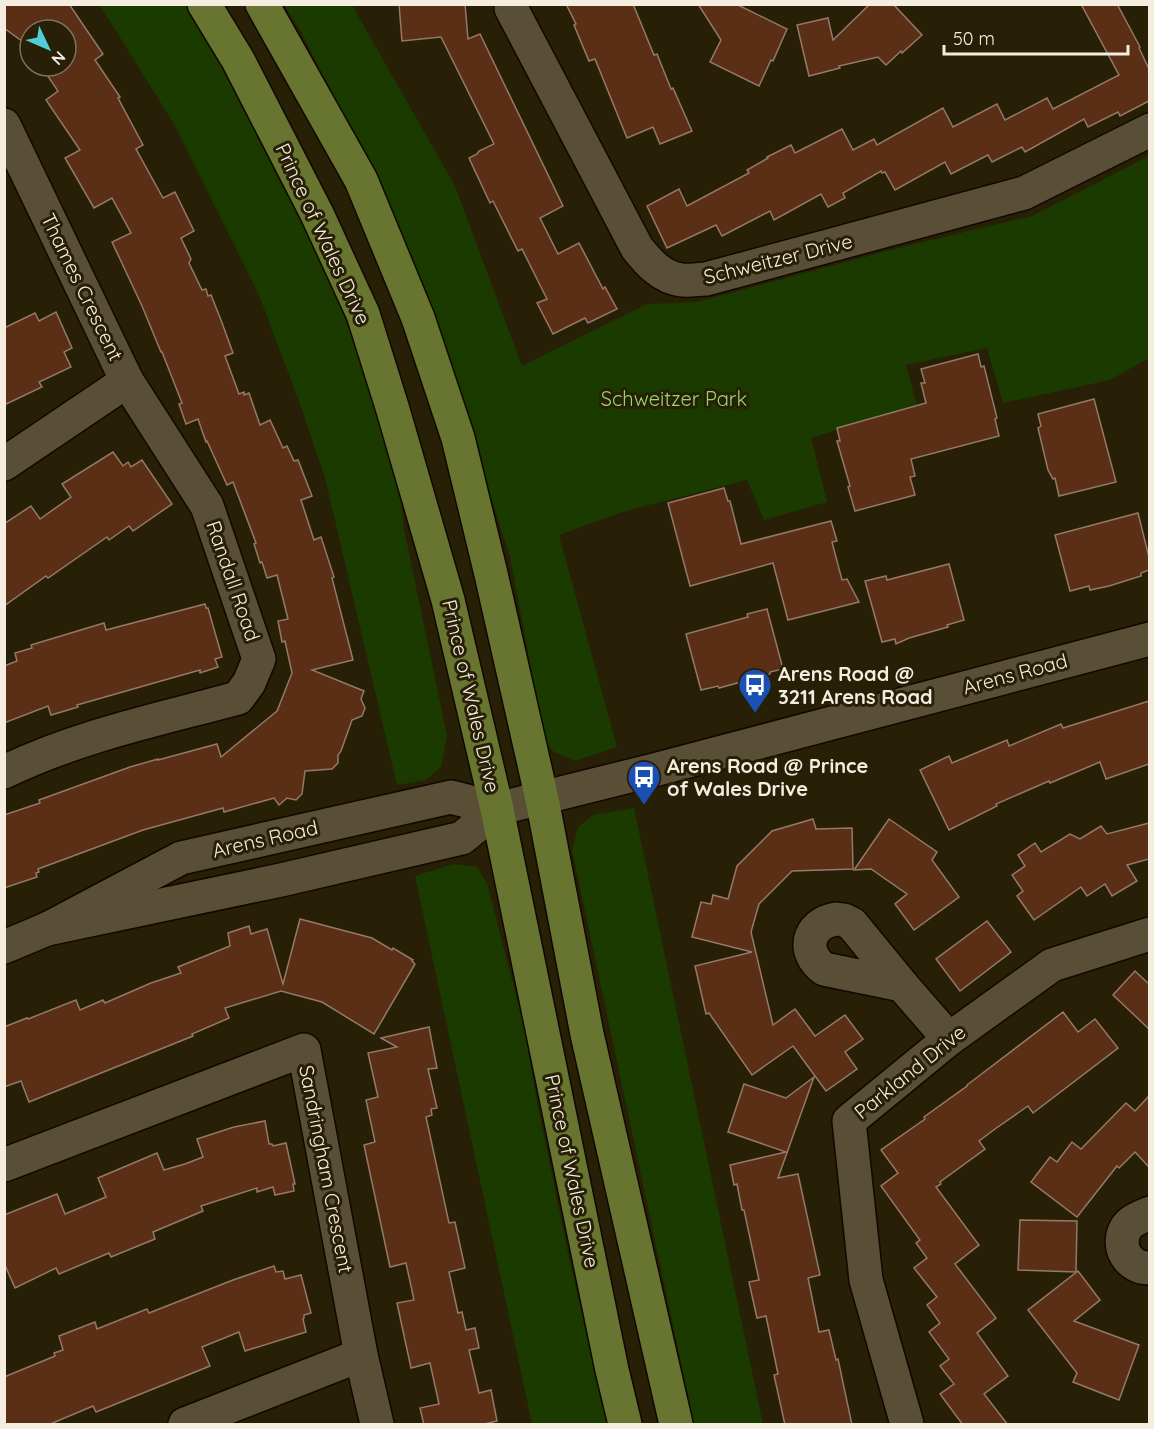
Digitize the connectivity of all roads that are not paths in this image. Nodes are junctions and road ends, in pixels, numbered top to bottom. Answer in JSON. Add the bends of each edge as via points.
{"nodes":[{"id":1,"x":204,"y":4,"type":"edge"},
{"id":2,"x":262,"y":4,"type":"edge"},
{"id":3,"x":511,"y":4,"type":"edge"},
{"id":4,"x":4,"y":125,"type":"edge"},
{"id":5,"x":1149,"y":130,"type":"edge"},
{"id":6,"x":127,"y":381,"type":"junction"},
{"id":7,"x":4,"y":464,"type":"edge"},
{"id":8,"x":1149,"y":639,"type":"edge"},
{"id":9,"x":4,"y":772,"type":"edge"},
{"id":10,"x":542,"y":799,"type":"junction"},
{"id":11,"x":497,"y":809,"type":"junction"},
{"id":12,"x":47,"y":929,"type":"junction"},
{"id":13,"x":1149,"y":933,"type":"edge"},
{"id":14,"x":4,"y":947,"type":"edge"},
{"id":15,"x":902,"y":985,"type":"dead end"},
{"id":16,"x":949,"y":1039,"type":"junction"},
{"id":17,"x":4,"y":1165,"type":"edge"},
{"id":18,"x":1149,"y":1213,"type":"edge"},
{"id":19,"x":1149,"y":1269,"type":"edge"},
{"id":20,"x":361,"y":1355,"type":"junction"},
{"id":21,"x":185,"y":1425,"type":"edge"},
{"id":22,"x":377,"y":1425,"type":"edge"},
{"id":23,"x":625,"y":1425,"type":"edge"},
{"id":24,"x":676,"y":1425,"type":"edge"},
{"id":25,"x":907,"y":1425,"type":"edge"}],
"edges":[{"from":1,"to":11,"type":"main road","name":"Prince of Wales Drive","via":[[238,60],[317,214],[363,314],[448,600]]},
{"from":2,"to":10,"type":"main road","via":[[361,180],[418,318],[458,438]]},
{"from":3,"to":5,"type":"street","name":"Schweitzer Drive","via":[[637,248],[650,265],[682,280],[706,279],[1023,194]]},
{"from":4,"to":6,"type":"street","name":"Thames Crescent"},
{"from":6,"to":7,"type":"street","name":"Thames Crescent"},
{"from":6,"to":9,"type":"street","name":"Randall Road","via":[[207,506],[259,659],[238,698],[102,735]]},
{"from":8,"to":10,"type":"street","name":"Arens Road"},
{"from":10,"to":11,"type":"street","name":"Arens Road"},
{"from":10,"to":24,"type":"main road","via":[[587,1034]]},
{"from":11,"to":12,"type":"street","name":"Arens Road","via":[[462,838]]},
{"from":11,"to":12,"type":"street","name":"Arens Road","via":[[451,797],[181,858]]},
{"from":11,"to":23,"type":"main road","name":"Prince of Wales Drive"},
{"from":12,"to":14,"type":"street","name":"Arens Road"},
{"from":13,"to":16,"type":"street","name":"Parkland Drive","via":[[1052,965]]},
{"from":15,"to":16,"type":"street"},
{"from":16,"to":25,"type":"street","name":"Parkland Drive","via":[[849,1121],[866,1280]]},
{"from":17,"to":20,"type":"street","name":"Sandringham Crescent","via":[[304,1050]]},
{"from":18,"to":19,"type":"street","via":[[1126,1228],[1122,1245],[1129,1261]]},
{"from":20,"to":21,"type":"street"},
{"from":20,"to":22,"type":"street","name":"Sandringham Crescent"}]}
